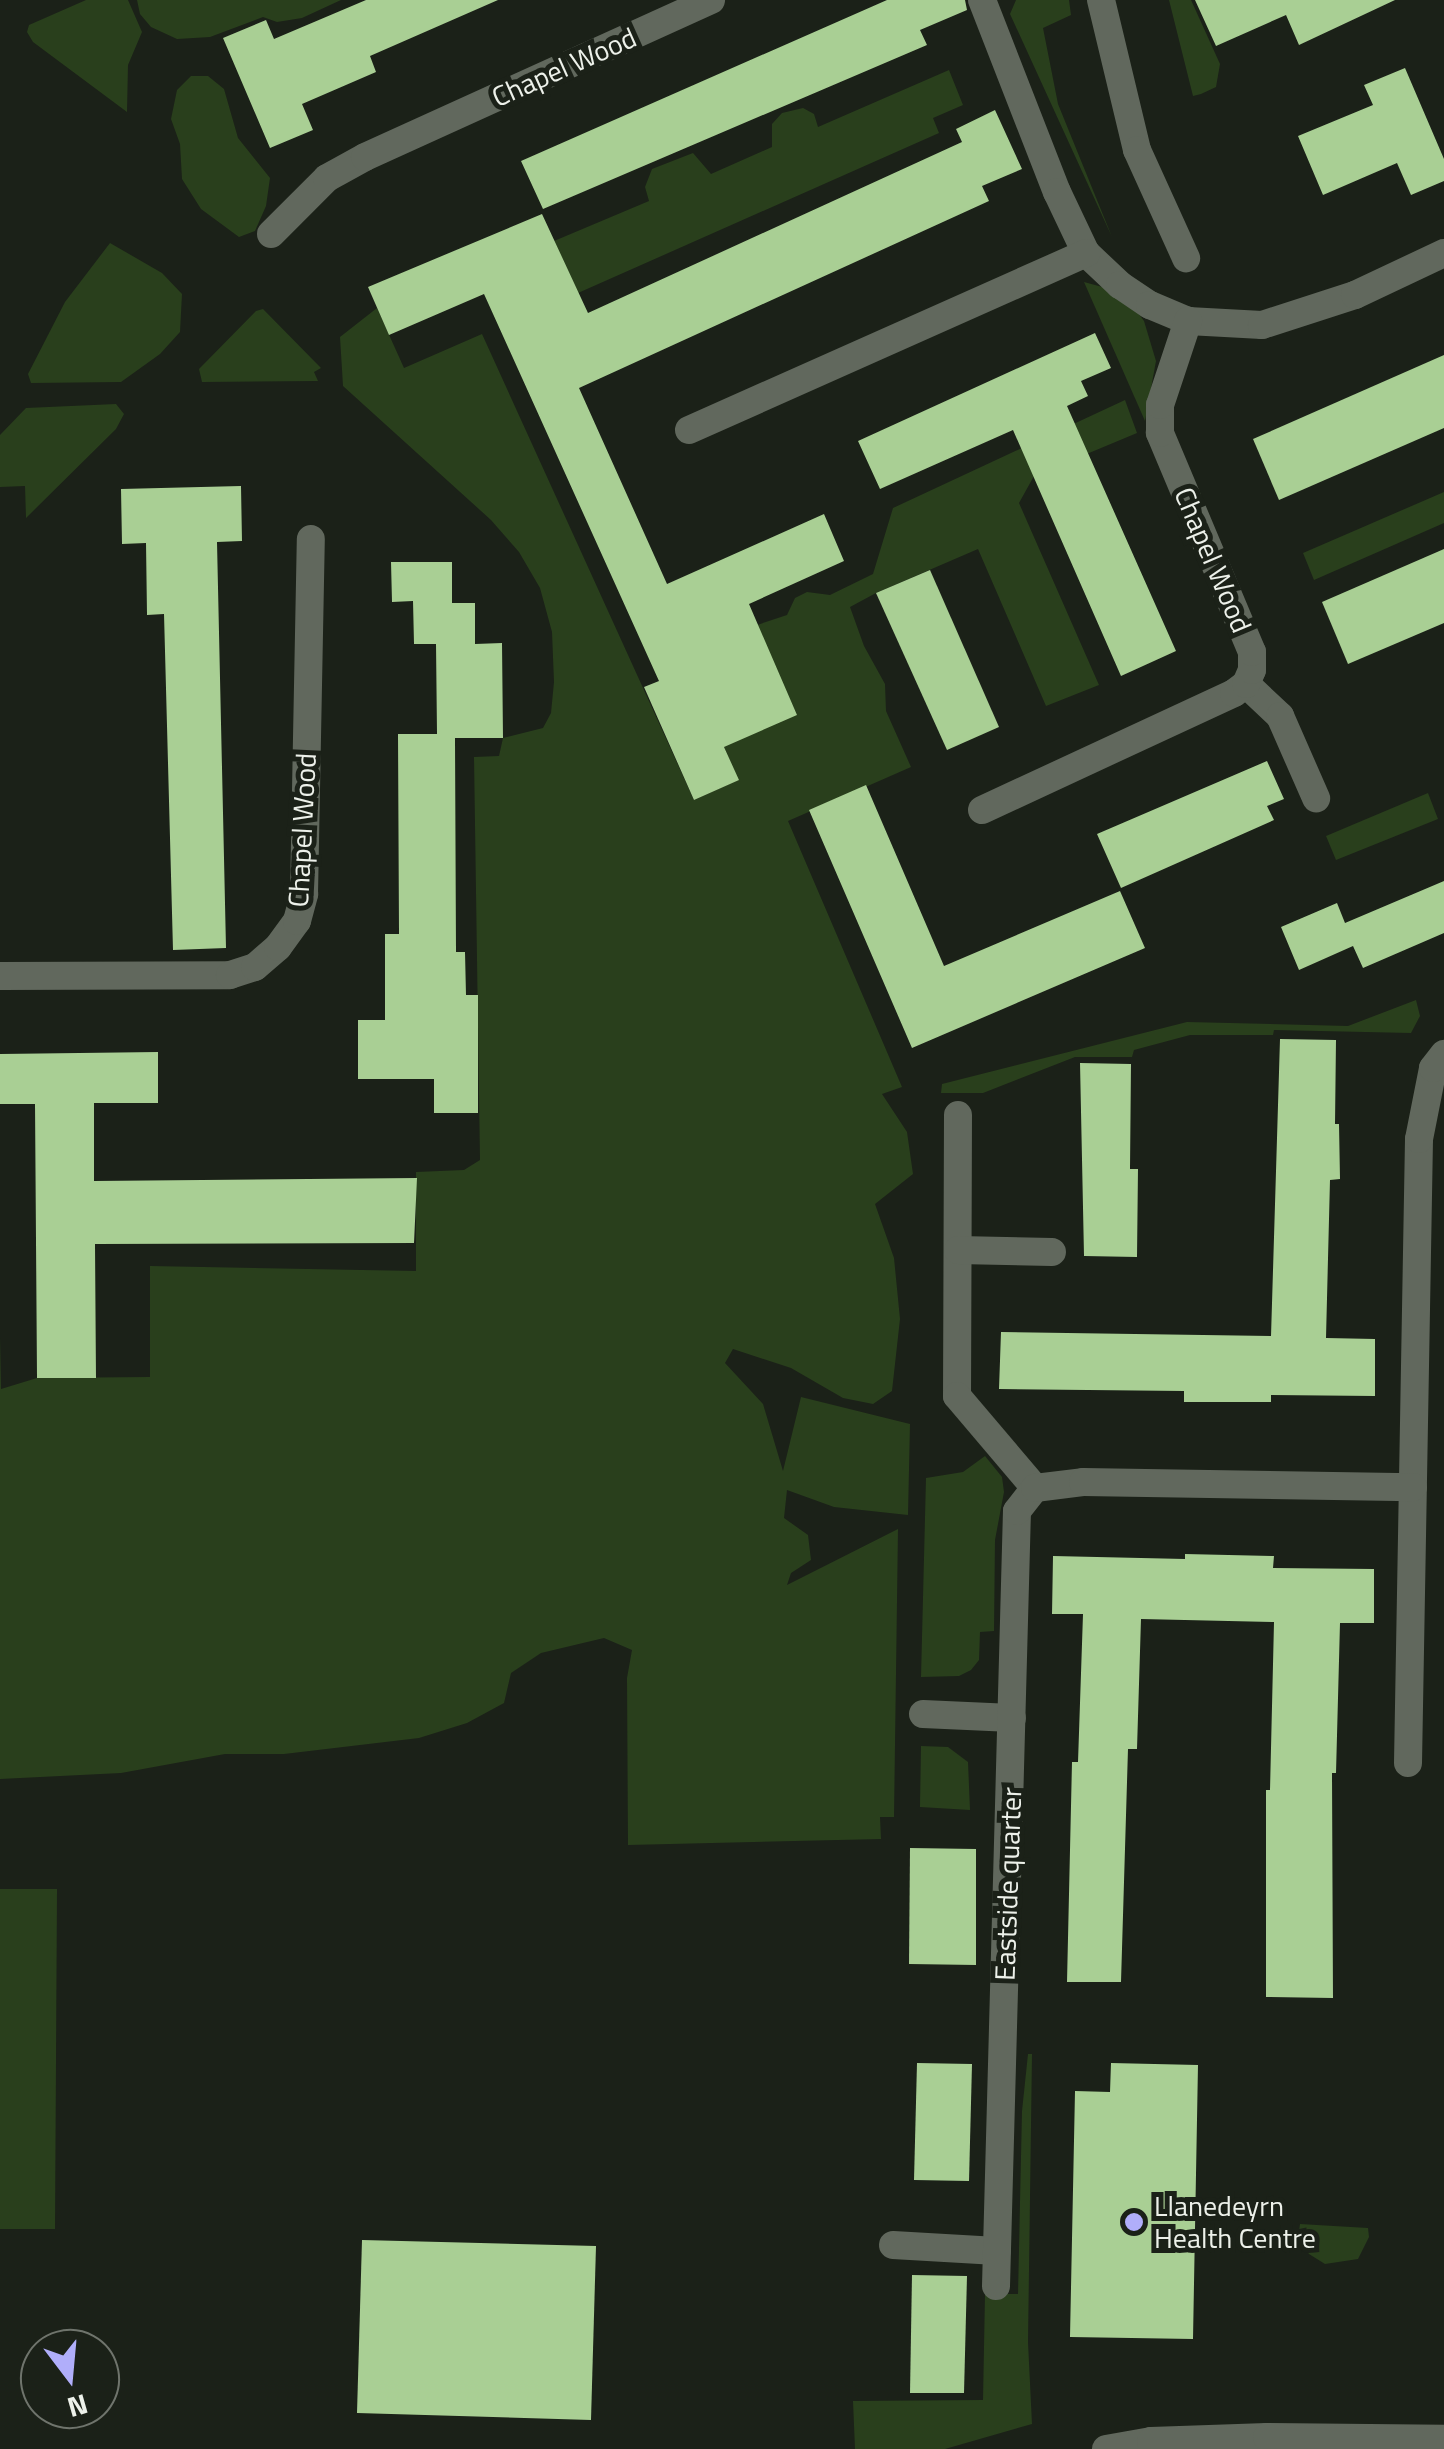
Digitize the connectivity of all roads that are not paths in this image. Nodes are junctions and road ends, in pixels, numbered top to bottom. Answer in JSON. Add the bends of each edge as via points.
{"nodes":[{"id":1,"x":712,"y":0,"type":"edge"},
{"id":2,"x":982,"y":0,"type":"edge"},
{"id":3,"x":1102,"y":0,"type":"edge"},
{"id":4,"x":271,"y":234,"type":"dead end"},
{"id":5,"x":1086,"y":253,"type":"junction"},
{"id":6,"x":1444,"y":253,"type":"edge"},
{"id":7,"x":1186,"y":258,"type":"dead end"},
{"id":8,"x":1188,"y":321,"type":"junction"},
{"id":9,"x":689,"y":430,"type":"dead end"},
{"id":10,"x":311,"y":539,"type":"dead end"},
{"id":11,"x":1246,"y":684,"type":"junction"},
{"id":12,"x":1316,"y":798,"type":"dead end"},
{"id":13,"x":982,"y":810,"type":"dead end"},
{"id":14,"x":0,"y":976,"type":"edge"},
{"id":15,"x":1439,"y":1061,"type":"edge"},
{"id":16,"x":958,"y":1114,"type":"dead end"},
{"id":17,"x":958,"y":1250,"type":"junction"},
{"id":18,"x":1052,"y":1252,"type":"dead end"},
{"id":19,"x":1430,"y":1292,"type":"edge"},
{"id":20,"x":1413,"y":1486,"type":"junction"},
{"id":21,"x":1034,"y":1488,"type":"junction"},
{"id":22,"x":923,"y":1714,"type":"dead end"},
{"id":23,"x":1012,"y":1718,"type":"junction"},
{"id":24,"x":1408,"y":1763,"type":"dead end"},
{"id":25,"x":893,"y":2245,"type":"dead end"},
{"id":26,"x":997,"y":2251,"type":"junction"},
{"id":27,"x":996,"y":2286,"type":"dead end"},
{"id":28,"x":1444,"y":2439,"type":"edge"},
{"id":29,"x":1106,"y":2449,"type":"edge"}],
"edges":[{"from":1,"to":4,"type":"street","name":"Chapel Wood","via":[[365,157],[327,178]]},
{"from":2,"to":5,"type":"street"},
{"from":3,"to":7,"type":"street","via":[[1137,150]]},
{"from":5,"to":8,"type":"street","via":[[1150,305]]},
{"from":5,"to":9,"type":"street"},
{"from":6,"to":8,"type":"street","via":[[1355,294],[1262,325]]},
{"from":8,"to":11,"type":"street","name":"Chapel Wood","via":[[1160,405],[1160,433],[1252,652]]},
{"from":10,"to":14,"type":"street","name":"Chapel Wood","via":[[304,894],[288,934],[256,967],[230,975]]},
{"from":11,"to":12,"type":"street","via":[[1280,716]]},
{"from":11,"to":13,"type":"street"},
{"from":15,"to":19,"type":"street","via":[[1419,1139]]},
{"from":16,"to":17,"type":"street"},
{"from":17,"to":18,"type":"street"},
{"from":17,"to":21,"type":"street","via":[[957,1396]]},
{"from":19,"to":20,"type":"street"},
{"from":20,"to":21,"type":"street","via":[[1083,1482]]},
{"from":20,"to":24,"type":"street"},
{"from":21,"to":23,"type":"street","name":"Eastside quarter","via":[[1018,1511]]},
{"from":22,"to":23,"type":"street"},
{"from":23,"to":26,"type":"street","name":"Eastside quarter"},
{"from":25,"to":26,"type":"street"},
{"from":26,"to":27,"type":"street","name":"Eastside quarter"},
{"from":28,"to":29,"type":"street","via":[[1248,2438]]}]}
